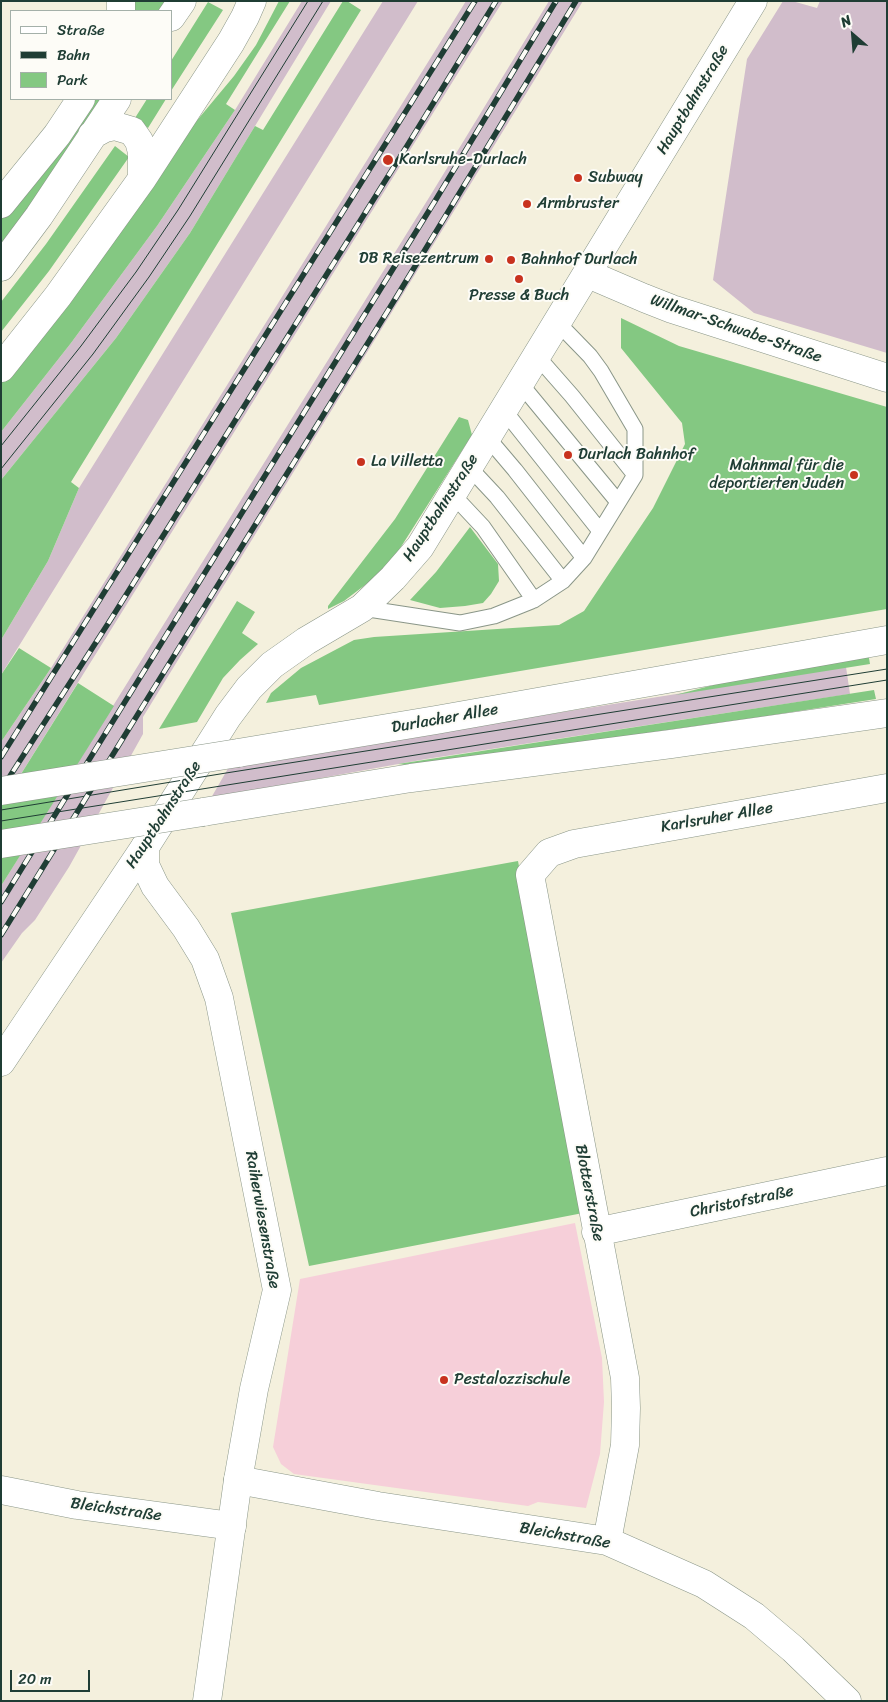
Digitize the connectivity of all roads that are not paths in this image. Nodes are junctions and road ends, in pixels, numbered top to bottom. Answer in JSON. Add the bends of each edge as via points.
{"nodes":[{"id":1,"x":182,"y":1,"type":"edge"},
{"id":2,"x":252,"y":1,"type":"edge"},
{"id":3,"x":753,"y":1,"type":"edge"},
{"id":4,"x":172,"y":16,"type":"edge"},
{"id":5,"x":81,"y":100,"type":"edge"},
{"id":6,"x":115,"y":100,"type":"edge"},
{"id":7,"x":92,"y":135,"type":"junction"},
{"id":8,"x":142,"y":179,"type":"junction"},
{"id":9,"x":1,"y":204,"type":"edge"},
{"id":10,"x":1,"y":267,"type":"edge"},
{"id":11,"x":588,"y":274,"type":"junction"},
{"id":12,"x":556,"y":322,"type":"junction"},
{"id":13,"x":536,"y":355,"type":"junction"},
{"id":14,"x":1,"y":368,"type":"edge"},
{"id":15,"x":887,"y":378,"type":"edge"},
{"id":16,"x":519,"y":382,"type":"junction"},
{"id":17,"x":503,"y":409,"type":"junction"},
{"id":18,"x":487,"y":437,"type":"junction"},
{"id":19,"x":468,"y":466,"type":"junction"},
{"id":20,"x":635,"y":475,"type":"junction"},
{"id":21,"x":452,"y":494,"type":"junction"},
{"id":22,"x":618,"y":502,"type":"junction"},
{"id":23,"x":600,"y":531,"type":"junction"},
{"id":24,"x":584,"y":558,"type":"junction"},
{"id":25,"x":563,"y":581,"type":"junction"},
{"id":26,"x":534,"y":600,"type":"junction"},
{"id":27,"x":362,"y":608,"type":"junction"},
{"id":28,"x":887,"y":640,"type":"edge"},
{"id":29,"x":887,"y":713,"type":"edge"},
{"id":30,"x":887,"y":788,"type":"edge"},
{"id":31,"x":1,"y":791,"type":"edge"},
{"id":32,"x":1,"y":844,"type":"edge"},
{"id":33,"x":145,"y":847,"type":"junction"},
{"id":34,"x":549,"y":853,"type":"joint"},
{"id":35,"x":1,"y":1062,"type":"edge"},
{"id":36,"x":887,"y":1171,"type":"edge"},
{"id":37,"x":596,"y":1232,"type":"junction"},
{"id":38,"x":238,"y":1480,"type":"junction"},
{"id":39,"x":1,"y":1490,"type":"edge"},
{"id":40,"x":232,"y":1526,"type":"junction"},
{"id":41,"x":607,"y":1541,"type":"junction"},
{"id":42,"x":207,"y":1701,"type":"edge"},
{"id":43,"x":846,"y":1701,"type":"edge"}],
"edges":[{"from":1,"to":4,"type":"street"},
{"from":2,"to":8,"type":"street","via":[[231,42]]},
{"from":3,"to":11,"type":"street","name":"Hauptbahnstraße"},
{"from":5,"to":9,"type":"street","via":[[57,136]]},
{"from":6,"to":7,"type":"street"},
{"from":7,"to":8,"type":"street","via":[[115,126],[132,132],[140,140]]},
{"from":7,"to":10,"type":"street"},
{"from":8,"to":14,"type":"street","via":[[58,296]]},
{"from":11,"to":12,"type":"street","name":"Hauptbahnstraße"},
{"from":11,"to":15,"type":"street","name":"Willmar-Schwabe-Straße","via":[[672,309]]},
{"from":12,"to":13,"type":"street","name":"Hauptbahnstraße"},
{"from":12,"to":20,"type":"lane","via":[[590,356],[635,429]]},
{"from":13,"to":16,"type":"street","name":"Hauptbahnstraße"},
{"from":13,"to":20,"type":"lane"},
{"from":16,"to":17,"type":"street","name":"Hauptbahnstraße"},
{"from":16,"to":22,"type":"lane"},
{"from":17,"to":18,"type":"street","name":"Hauptbahnstraße"},
{"from":17,"to":23,"type":"lane"},
{"from":18,"to":19,"type":"street","name":"Hauptbahnstraße"},
{"from":18,"to":24,"type":"lane"},
{"from":19,"to":21,"type":"street","name":"Hauptbahnstraße"},
{"from":19,"to":25,"type":"lane","via":[[497,497]]},
{"from":20,"to":22,"type":"lane"},
{"from":21,"to":26,"type":"lane","via":[[483,527]]},
{"from":21,"to":27,"type":"street","name":"Hauptbahnstraße","via":[[420,547]]},
{"from":22,"to":23,"type":"lane"},
{"from":23,"to":24,"type":"lane"},
{"from":24,"to":25,"type":"lane"},
{"from":25,"to":26,"type":"lane"},
{"from":26,"to":27,"type":"lane","via":[[494,616],[460,623]]},
{"from":27,"to":33,"type":"street","name":"Hauptbahnstraße","via":[[272,665],[250,688],[228,716]]},
{"from":28,"to":31,"type":"street","name":"Durlacher Allee","bridge":true,"via":[[436,720]]},
{"from":29,"to":32,"type":"street","bridge":true,"via":[[411,778]]},
{"from":30,"to":34,"type":"street","name":"Karlsruher Allee","via":[[574,844]]},
{"from":33,"to":35,"type":"street","name":"Hauptbahnstraße"},
{"from":33,"to":38,"type":"street","name":"Raiherwiesenstraße","via":[[145,866],[205,960],[219,998],[277,1290],[254,1389]]},
{"from":34,"to":37,"type":"street","name":"Blotterstraße","via":[[530,875]]},
{"from":36,"to":37,"type":"street","name":"Christofstraße"},
{"from":37,"to":41,"type":"street","name":"Blotterstraße","via":[[624,1378],[626,1408],[625,1445]]},
{"from":38,"to":40,"type":"street","name":"Raiherwiesenstraße"},
{"from":38,"to":41,"type":"street","name":"Bleichstraße","via":[[378,1506]]},
{"from":39,"to":40,"type":"street","name":"Bleichstraße","via":[[77,1505]]},
{"from":40,"to":42,"type":"street","name":"Raiherwiesenstraße"},
{"from":41,"to":43,"type":"street","name":"Bleichstraße","via":[[704,1584],[754,1616]]}]}
